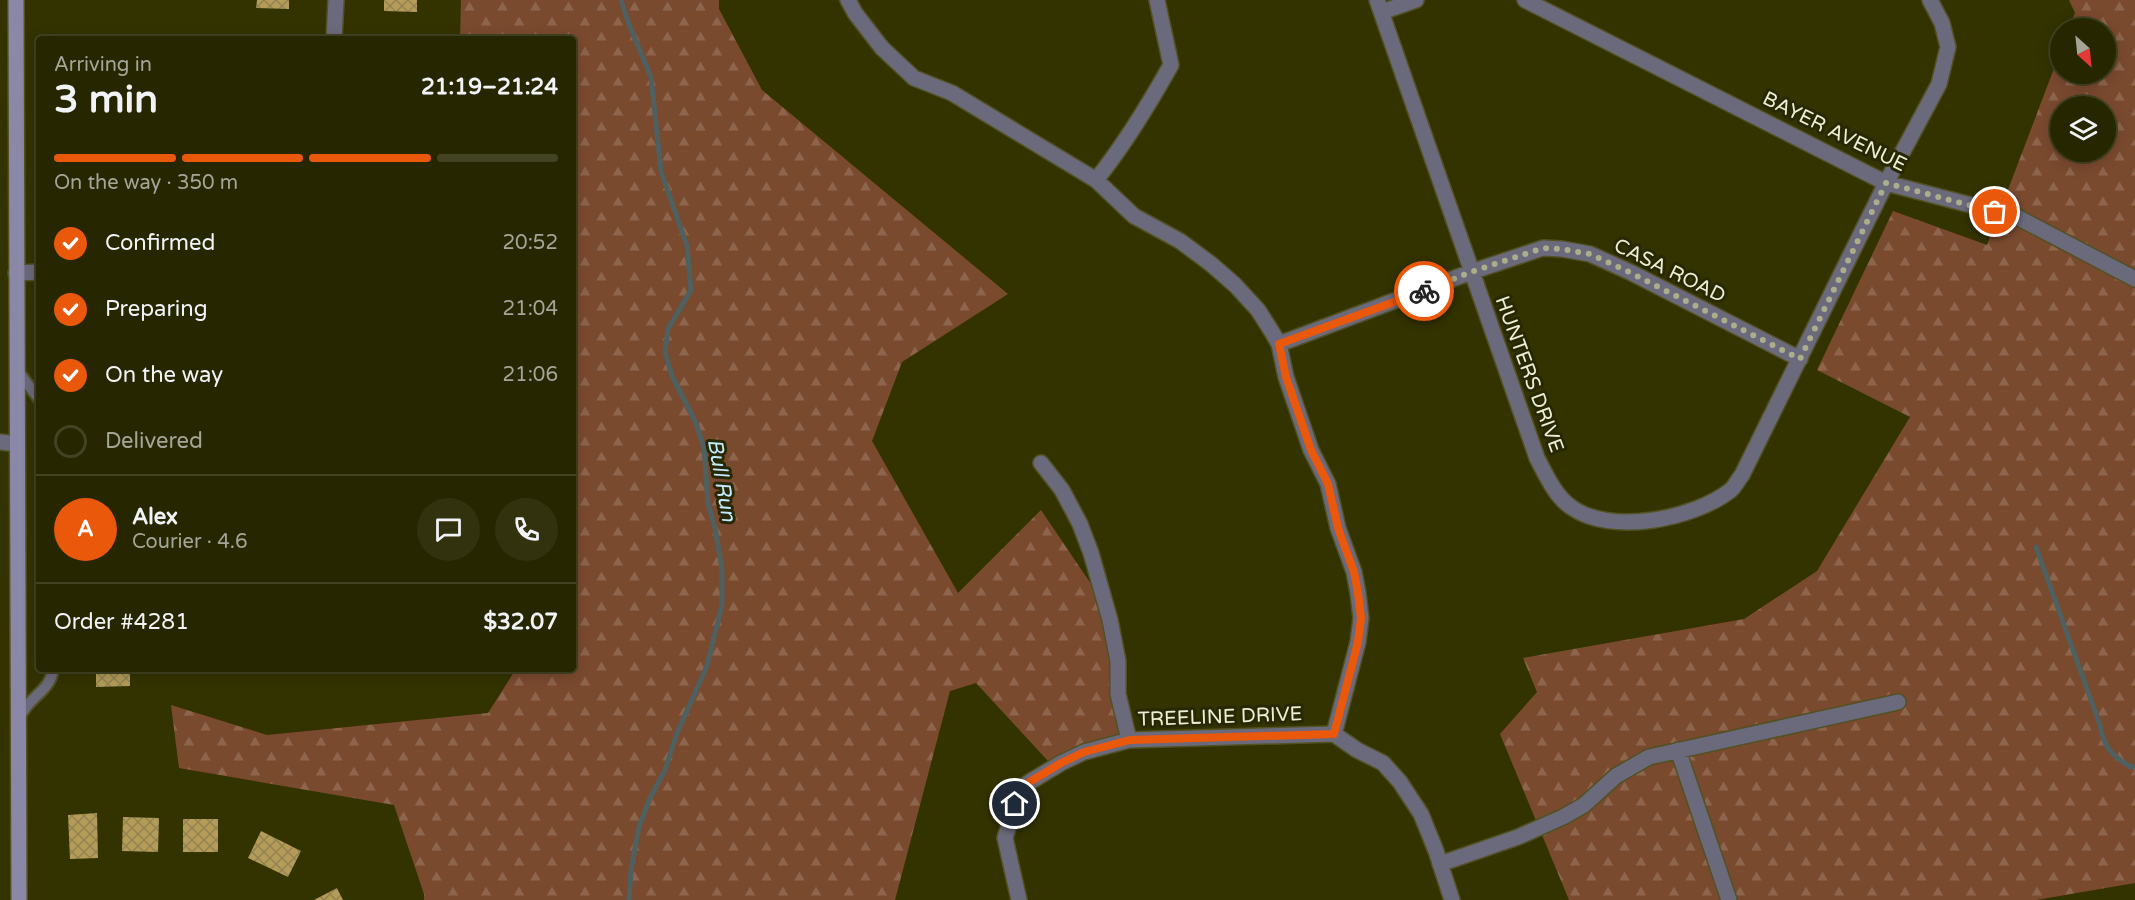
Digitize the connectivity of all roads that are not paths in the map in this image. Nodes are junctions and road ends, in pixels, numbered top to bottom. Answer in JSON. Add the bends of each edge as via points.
{"nodes":[{"id":1,"x":16,"y":0,"type":"edge"},
{"id":2,"x":336,"y":0,"type":"edge"},
{"id":3,"x":848,"y":0,"type":"edge"},
{"id":4,"x":1157,"y":0,"type":"edge"},
{"id":5,"x":1416,"y":0,"type":"edge"},
{"id":6,"x":1525,"y":0,"type":"edge"},
{"id":7,"x":1930,"y":0,"type":"edge"},
{"id":8,"x":1380,"y":6,"type":"edge"},
{"id":9,"x":334,"y":36,"type":"edge"},
{"id":10,"x":1096,"y":180,"type":"junction"},
{"id":11,"x":1886,"y":183,"type":"junction"},
{"id":12,"x":36,"y":272,"type":"edge"},
{"id":13,"x":1471,"y":272,"type":"junction"},
{"id":14,"x":16,"y":273,"type":"junction"},
{"id":15,"x":2135,"y":279,"type":"edge"},
{"id":16,"x":1279,"y":344,"type":"junction"},
{"id":17,"x":1800,"y":359,"type":"junction"},
{"id":18,"x":17,"y":370,"type":"junction"},
{"id":19,"x":36,"y":395,"type":"edge"},
{"id":20,"x":0,"y":442,"type":"edge"},
{"id":21,"x":17,"y":444,"type":"junction"},
{"id":22,"x":1041,"y":463,"type":"dead end"},
{"id":23,"x":52,"y":672,"type":"edge"},
{"id":24,"x":1898,"y":702,"type":"dead end"},
{"id":25,"x":17,"y":726,"type":"junction"},
{"id":26,"x":1334,"y":734,"type":"junction"},
{"id":27,"x":1130,"y":740,"type":"junction"},
{"id":28,"x":1678,"y":750,"type":"junction"},
{"id":29,"x":1440,"y":864,"type":"junction"},
{"id":30,"x":19,"y":900,"type":"edge"},
{"id":31,"x":1019,"y":900,"type":"edge"},
{"id":32,"x":1452,"y":900,"type":"edge"},
{"id":33,"x":1729,"y":900,"type":"edge"}],
"edges":[{"from":1,"to":14,"type":"main road"},
{"from":2,"to":9,"type":"street"},
{"from":3,"to":10,"type":"street","via":[[882,48],[914,78],[952,93]]},
{"from":4,"to":10,"type":"street","via":[[1171,65],[1120,150]]},
{"from":5,"to":8,"type":"street"},
{"from":6,"to":11,"type":"street","name":"BAYER AVENUE"},
{"from":7,"to":11,"type":"street","name":"HUNTERS DRIVE","via":[[1948,47],[1939,84]]},
{"from":8,"to":13,"type":"street","name":"HUNTERS DRIVE"},
{"from":10,"to":16,"type":"street","via":[[1134,216],[1180,241],[1235,285],[1258,310]]},
{"from":11,"to":15,"type":"street","name":"BAYER AVENUE","via":[[2017,218]]},
{"from":11,"to":17,"type":"street","name":"HUNTERS DRIVE"},
{"from":12,"to":14,"type":"street"},
{"from":13,"to":16,"type":"street","name":"CASA ROAD"},
{"from":13,"to":17,"type":"street","name":"CASA ROAD","via":[[1543,248],[1590,254]]},
{"from":13,"to":17,"type":"street","name":"HUNTERS DRIVE","via":[[1537,459],[1556,492],[1570,507],[1589,517],[1620,523],[1664,518],[1708,504],[1732,489]]},
{"from":14,"to":18,"type":"main road"},
{"from":16,"to":26,"type":"street","via":[[1311,450],[1328,484],[1358,593],[1358,642]]},
{"from":18,"to":19,"type":"lane"},
{"from":18,"to":21,"type":"main road"},
{"from":20,"to":21,"type":"street"},
{"from":21,"to":25,"type":"main road"},
{"from":22,"to":27,"type":"street","via":[[1062,490],[1091,553],[1112,630],[1118,661],[1118,694]]},
{"from":23,"to":25,"type":"lane","via":[[47,686],[23,710]]},
{"from":24,"to":28,"type":"street"},
{"from":25,"to":30,"type":"main road"},
{"from":26,"to":27,"type":"street","name":"TREELINE DRIVE"},
{"from":26,"to":29,"type":"street","via":[[1383,763],[1400,782],[1421,814]]},
{"from":27,"to":31,"type":"street","name":"TREELINE DRIVE","via":[[1084,752],[1028,783],[1015,804],[1005,838]]},
{"from":28,"to":29,"type":"street","via":[[1649,757],[1616,776],[1584,805],[1563,817]]},
{"from":28,"to":33,"type":"street"},
{"from":29,"to":32,"type":"street"}]}
